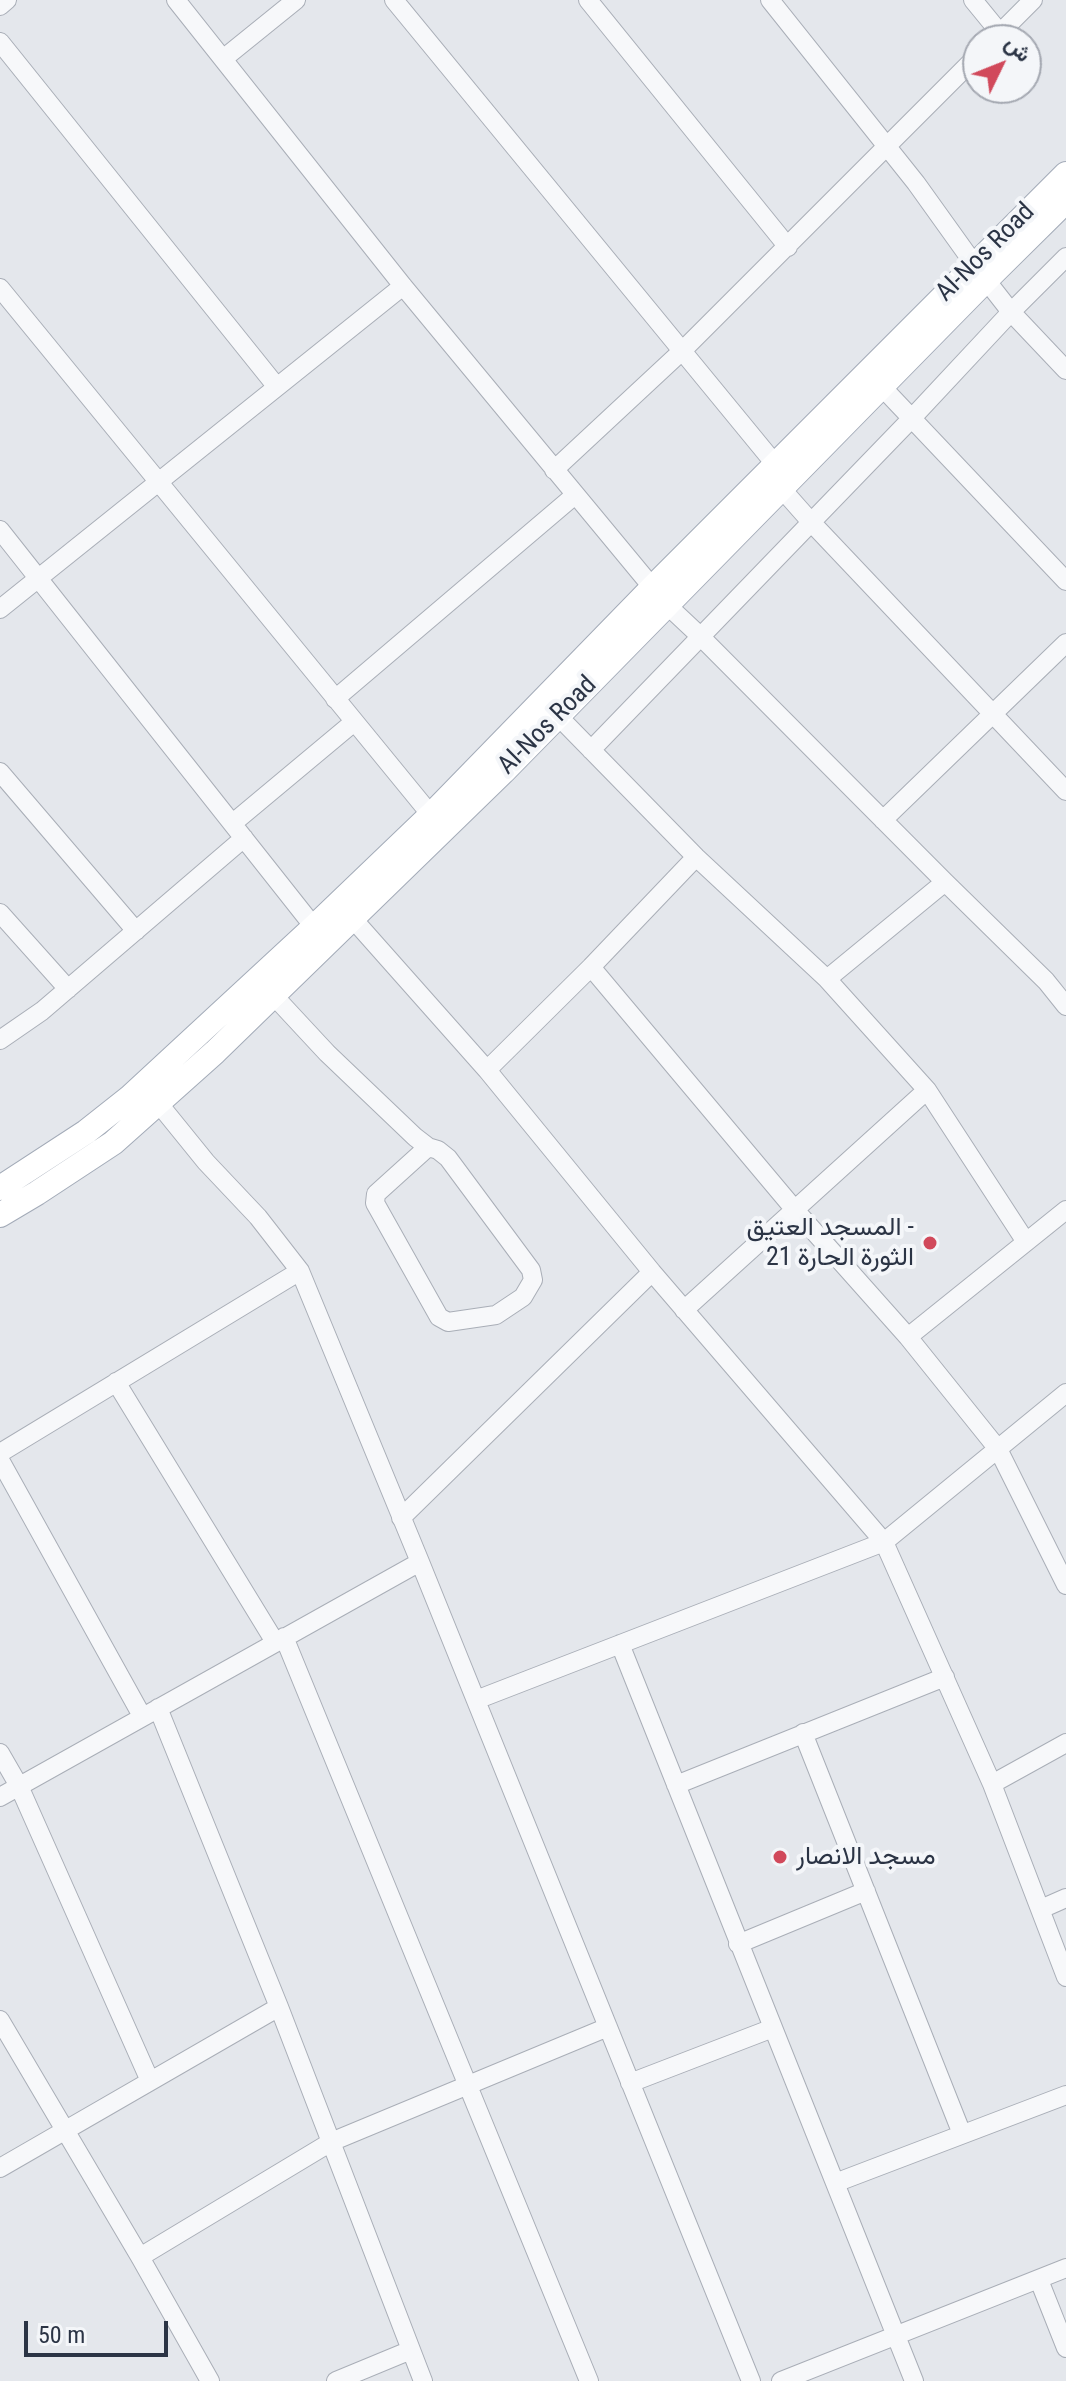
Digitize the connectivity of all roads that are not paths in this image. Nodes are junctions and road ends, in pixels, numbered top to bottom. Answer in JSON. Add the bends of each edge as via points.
{"nodes":[{"id":1,"x":7,"y":0,"type":"edge"},
{"id":2,"x":176,"y":0,"type":"edge"},
{"id":3,"x":296,"y":0,"type":"edge"},
{"id":4,"x":394,"y":0,"type":"edge"},
{"id":5,"x":588,"y":0,"type":"edge"},
{"id":6,"x":770,"y":0,"type":"edge"},
{"id":7,"x":973,"y":0,"type":"edge"},
{"id":8,"x":1033,"y":0,"type":"edge"},
{"id":9,"x":0,"y":6,"type":"edge"},
{"id":10,"x":989,"y":24,"type":"edge"},
{"id":11,"x":1009,"y":24,"type":"edge"},
{"id":12,"x":0,"y":42,"type":"edge"},
{"id":13,"x":223,"y":59,"type":"junction"},
{"id":14,"x":962,"y":71,"type":"edge"},
{"id":15,"x":887,"y":147,"type":"junction"},
{"id":16,"x":1066,"y":174,"type":"edge"},
{"id":17,"x":1066,"y":201,"type":"edge"},
{"id":18,"x":788,"y":247,"type":"junction"},
{"id":19,"x":1066,"y":257,"type":"edge"},
{"id":20,"x":980,"y":272,"type":"junction"},
{"id":21,"x":403,"y":286,"type":"junction"},
{"id":22,"x":0,"y":288,"type":"edge"},
{"id":23,"x":1011,"y":312,"type":"junction"},
{"id":24,"x":683,"y":350,"type":"junction"},
{"id":25,"x":1066,"y":370,"type":"edge"},
{"id":26,"x":277,"y":387,"type":"junction"},
{"id":27,"x":882,"y":387,"type":"junction"},
{"id":28,"x":912,"y":418,"type":"junction"},
{"id":29,"x":775,"y":464,"type":"junction"},
{"id":30,"x":554,"y":470,"type":"junction"},
{"id":31,"x":160,"y":482,"type":"junction"},
{"id":32,"x":781,"y":488,"type":"junction"},
{"id":33,"x":575,"y":495,"type":"junction"},
{"id":34,"x":811,"y":522,"type":"junction"},
{"id":35,"x":0,"y":530,"type":"edge"},
{"id":36,"x":38,"y":578,"type":"junction"},
{"id":37,"x":1066,"y":581,"type":"edge"},
{"id":38,"x":659,"y":596,"type":"junction"},
{"id":39,"x":0,"y":609,"type":"edge"},
{"id":40,"x":700,"y":636,"type":"junction"},
{"id":41,"x":1066,"y":643,"type":"edge"},
{"id":42,"x":335,"y":699,"type":"junction"},
{"id":43,"x":993,"y":714,"type":"junction"},
{"id":44,"x":558,"y":716,"type":"junction"},
{"id":45,"x":354,"y":722,"type":"junction"},
{"id":46,"x":591,"y":750,"type":"junction"},
{"id":47,"x":1,"y":776,"type":"edge"},
{"id":48,"x":1066,"y":791,"type":"edge"},
{"id":49,"x":431,"y":815,"type":"junction"},
{"id":50,"x":883,"y":820,"type":"junction"},
{"id":51,"x":239,"y":830,"type":"junction"},
{"id":52,"x":696,"y":857,"type":"junction"},
{"id":53,"x":945,"y":882,"type":"junction"},
{"id":54,"x":0,"y":913,"type":"edge"},
{"id":55,"x":353,"y":919,"type":"junction"},
{"id":56,"x":314,"y":927,"type":"junction"},
{"id":57,"x":136,"y":931,"type":"junction"},
{"id":58,"x":591,"y":967,"type":"junction"},
{"id":59,"x":827,"y":979,"type":"junction"},
{"id":60,"x":68,"y":989,"type":"junction"},
{"id":61,"x":274,"y":996,"type":"junction"},
{"id":62,"x":1065,"y":1002,"type":"edge"},
{"id":63,"x":0,"y":1040,"type":"edge"},
{"id":64,"x":487,"y":1070,"type":"junction"},
{"id":65,"x":927,"y":1090,"type":"junction"},
{"id":66,"x":159,"y":1104,"type":"junction"},
{"id":67,"x":428,"y":1147,"type":"junction"},
{"id":68,"x":0,"y":1188,"type":"edge"},
{"id":69,"x":795,"y":1210,"type":"junction"},
{"id":70,"x":1066,"y":1210,"type":"edge"},
{"id":71,"x":0,"y":1215,"type":"edge"},
{"id":72,"x":1026,"y":1242,"type":"junction"},
{"id":73,"x":300,"y":1271,"type":"junction"},
{"id":74,"x":652,"y":1272,"type":"junction"},
{"id":75,"x":684,"y":1310,"type":"junction"},
{"id":76,"x":908,"y":1337,"type":"junction"},
{"id":77,"x":116,"y":1382,"type":"junction"},
{"id":78,"x":1066,"y":1393,"type":"edge"},
{"id":79,"x":998,"y":1449,"type":"junction"},
{"id":80,"x":0,"y":1453,"type":"edge"},
{"id":81,"x":0,"y":1460,"type":"edge"},
{"id":82,"x":401,"y":1518,"type":"junction"},
{"id":83,"x":884,"y":1542,"type":"junction"},
{"id":84,"x":420,"y":1562,"type":"junction"},
{"id":85,"x":1066,"y":1585,"type":"edge"},
{"id":86,"x":280,"y":1640,"type":"junction"},
{"id":87,"x":620,"y":1644,"type":"junction"},
{"id":88,"x":945,"y":1677,"type":"junction"},
{"id":89,"x":476,"y":1700,"type":"junction"},
{"id":90,"x":150,"y":1712,"type":"junction"},
{"id":91,"x":803,"y":1733,"type":"junction"},
{"id":92,"x":1066,"y":1743,"type":"edge"},
{"id":93,"x":0,"y":1753,"type":"edge"},
{"id":94,"x":992,"y":1784,"type":"junction"},
{"id":95,"x":676,"y":1785,"type":"junction"},
{"id":96,"x":19,"y":1786,"type":"junction"},
{"id":97,"x":0,"y":1797,"type":"edge"},
{"id":98,"x":866,"y":1891,"type":"junction"},
{"id":99,"x":1066,"y":1898,"type":"edge"},
{"id":100,"x":1041,"y":1909,"type":"junction"},
{"id":101,"x":738,"y":1944,"type":"junction"},
{"id":102,"x":1066,"y":1977,"type":"edge"},
{"id":103,"x":279,"y":2007,"type":"junction"},
{"id":104,"x":0,"y":2020,"type":"edge"},
{"id":105,"x":608,"y":2027,"type":"junction"},
{"id":106,"x":773,"y":2028,"type":"junction"},
{"id":107,"x":150,"y":2081,"type":"junction"},
{"id":108,"x":630,"y":2083,"type":"junction"},
{"id":109,"x":468,"y":2084,"type":"junction"},
{"id":110,"x":1066,"y":2095,"type":"edge"},
{"id":111,"x":64,"y":2131,"type":"junction"},
{"id":112,"x":962,"y":2134,"type":"junction"},
{"id":113,"x":331,"y":2142,"type":"junction"},
{"id":114,"x":0,"y":2168,"type":"edge"},
{"id":115,"x":835,"y":2183,"type":"junction"},
{"id":116,"x":140,"y":2257,"type":"junction"},
{"id":117,"x":1066,"y":2268,"type":"edge"},
{"id":118,"x":1039,"y":2280,"type":"junction"},
{"id":119,"x":895,"y":2335,"type":"junction"},
{"id":120,"x":1066,"y":2348,"type":"edge"},
{"id":121,"x":411,"y":2350,"type":"junction"},
{"id":122,"x":210,"y":2381,"type":"edge"},
{"id":123,"x":336,"y":2381,"type":"edge"},
{"id":124,"x":423,"y":2381,"type":"edge"},
{"id":125,"x":589,"y":2381,"type":"edge"},
{"id":126,"x":751,"y":2381,"type":"edge"},
{"id":127,"x":781,"y":2381,"type":"edge"},
{"id":128,"x":914,"y":2381,"type":"edge"}],
"edges":[{"from":1,"to":9,"type":"street"},
{"from":2,"to":13,"type":"street"},
{"from":3,"to":13,"type":"street"},
{"from":4,"to":24,"type":"street"},
{"from":5,"to":18,"type":"street"},
{"from":6,"to":15,"type":"street"},
{"from":7,"to":10,"type":"street"},
{"from":8,"to":11,"type":"street"},
{"from":12,"to":26,"type":"street"},
{"from":13,"to":21,"type":"street"},
{"from":14,"to":15,"type":"street"},
{"from":15,"to":18,"type":"street"},
{"from":15,"to":20,"type":"street"},
{"from":16,"to":20,"type":"main road","name":"Al-Nos Road"},
{"from":17,"to":20,"type":"main road","name":"Al-Nos Road"},
{"from":18,"to":24,"type":"street"},
{"from":19,"to":23,"type":"street"},
{"from":20,"to":23,"type":"street"},
{"from":20,"to":27,"type":"main road","name":"Al-Nos Road"},
{"from":20,"to":29,"type":"main road","name":"Al-Nos Road"},
{"from":21,"to":26,"type":"street"},
{"from":21,"to":30,"type":"street"},
{"from":22,"to":31,"type":"street"},
{"from":23,"to":25,"type":"street"},
{"from":23,"to":28,"type":"street"},
{"from":24,"to":29,"type":"street"},
{"from":24,"to":30,"type":"street"},
{"from":26,"to":31,"type":"street"},
{"from":27,"to":28,"type":"street"},
{"from":27,"to":32,"type":"main road","name":"Al-Nos Road"},
{"from":28,"to":34,"type":"street"},
{"from":28,"to":37,"type":"street"},
{"from":29,"to":38,"type":"main road","name":"Al-Nos Road"},
{"from":30,"to":33,"type":"street"},
{"from":31,"to":36,"type":"street"},
{"from":31,"to":42,"type":"street"},
{"from":32,"to":34,"type":"street"},
{"from":32,"to":38,"type":"main road","name":"Al-Nos Road"},
{"from":33,"to":38,"type":"street"},
{"from":33,"to":42,"type":"street"},
{"from":34,"to":40,"type":"street"},
{"from":34,"to":43,"type":"street"},
{"from":35,"to":36,"type":"street"},
{"from":36,"to":39,"type":"street"},
{"from":36,"to":51,"type":"street"},
{"from":38,"to":40,"type":"street"},
{"from":38,"to":44,"type":"main road","name":"Al-Nos Road"},
{"from":38,"to":49,"type":"main road","name":"Al-Nos Road"},
{"from":40,"to":46,"type":"street"},
{"from":40,"to":50,"type":"street"},
{"from":41,"to":43,"type":"street"},
{"from":42,"to":45,"type":"street"},
{"from":43,"to":48,"type":"street"},
{"from":43,"to":50,"type":"street"},
{"from":44,"to":46,"type":"street"},
{"from":44,"to":55,"type":"main road","name":"Al-Nos Road"},
{"from":45,"to":49,"type":"street"},
{"from":45,"to":51,"type":"street"},
{"from":46,"to":52,"type":"street"},
{"from":47,"to":57,"type":"street"},
{"from":49,"to":56,"type":"main road","name":"Al-Nos Road"},
{"from":50,"to":53,"type":"street"},
{"from":51,"to":56,"type":"street"},
{"from":51,"to":57,"type":"street"},
{"from":52,"to":58,"type":"street"},
{"from":52,"to":59,"type":"street"},
{"from":53,"to":59,"type":"street"},
{"from":53,"to":62,"type":"street"},
{"from":54,"to":60,"type":"street"},
{"from":55,"to":61,"type":"main road","name":"Al-Nos Road"},
{"from":55,"to":64,"type":"street"},
{"from":56,"to":68,"type":"main road","name":"Al-Nos Road","via":[[129,1098]]},
{"from":57,"to":60,"type":"street"},
{"from":58,"to":64,"type":"street"},
{"from":58,"to":69,"type":"street"},
{"from":59,"to":65,"type":"street"},
{"from":60,"to":63,"type":"street"},
{"from":61,"to":66,"type":"main road","name":"Al-Nos Road"},
{"from":61,"to":67,"type":"street"},
{"from":64,"to":74,"type":"street"},
{"from":65,"to":69,"type":"street"},
{"from":65,"to":72,"type":"street"},
{"from":66,"to":71,"type":"main road","name":"Al-Nos Road","via":[[113,1143]]},
{"from":66,"to":73,"type":"street"},
{"from":67,"to":67,"type":"street","via":[[448,1158],[531,1270],[533,1280],[523,1297],[496,1315],[448,1322],[439,1317],[375,1203],[376,1194]]},
{"from":69,"to":75,"type":"street"},
{"from":69,"to":76,"type":"street"},
{"from":70,"to":72,"type":"street"},
{"from":72,"to":76,"type":"street"},
{"from":73,"to":77,"type":"street"},
{"from":73,"to":82,"type":"street"},
{"from":74,"to":75,"type":"street"},
{"from":74,"to":82,"type":"street"},
{"from":75,"to":83,"type":"street"},
{"from":76,"to":79,"type":"street"},
{"from":77,"to":80,"type":"street"},
{"from":77,"to":86,"type":"street"},
{"from":78,"to":79,"type":"street"},
{"from":79,"to":83,"type":"street"},
{"from":79,"to":85,"type":"street"},
{"from":81,"to":90,"type":"street"},
{"from":82,"to":84,"type":"street"},
{"from":83,"to":87,"type":"street"},
{"from":83,"to":88,"type":"street"},
{"from":84,"to":86,"type":"street"},
{"from":84,"to":89,"type":"street"},
{"from":86,"to":90,"type":"street"},
{"from":86,"to":109,"type":"street"},
{"from":87,"to":89,"type":"street"},
{"from":87,"to":95,"type":"street"},
{"from":88,"to":91,"type":"street"},
{"from":88,"to":94,"type":"street"},
{"from":89,"to":105,"type":"street"},
{"from":90,"to":96,"type":"street"},
{"from":90,"to":103,"type":"street"},
{"from":91,"to":95,"type":"street"},
{"from":91,"to":98,"type":"street"},
{"from":92,"to":94,"type":"street"},
{"from":93,"to":96,"type":"street"},
{"from":94,"to":100,"type":"street"},
{"from":95,"to":101,"type":"street"},
{"from":96,"to":97,"type":"street"},
{"from":96,"to":107,"type":"street"},
{"from":98,"to":101,"type":"street"},
{"from":98,"to":112,"type":"street"},
{"from":99,"to":100,"type":"street"},
{"from":100,"to":102,"type":"street"},
{"from":101,"to":106,"type":"street"},
{"from":103,"to":107,"type":"street"},
{"from":103,"to":113,"type":"street"},
{"from":104,"to":111,"type":"street"},
{"from":105,"to":108,"type":"street"},
{"from":105,"to":109,"type":"street"},
{"from":106,"to":108,"type":"street"},
{"from":106,"to":115,"type":"street"},
{"from":107,"to":111,"type":"street"},
{"from":108,"to":126,"type":"street"},
{"from":109,"to":113,"type":"street"},
{"from":109,"to":125,"type":"street"},
{"from":110,"to":112,"type":"street"},
{"from":111,"to":114,"type":"street"},
{"from":111,"to":116,"type":"street"},
{"from":112,"to":115,"type":"street"},
{"from":113,"to":116,"type":"street"},
{"from":113,"to":121,"type":"street"},
{"from":115,"to":119,"type":"street"},
{"from":116,"to":122,"type":"street"},
{"from":117,"to":118,"type":"street"},
{"from":118,"to":119,"type":"street"},
{"from":118,"to":120,"type":"street"},
{"from":119,"to":127,"type":"street"},
{"from":119,"to":128,"type":"street"},
{"from":121,"to":123,"type":"street"},
{"from":121,"to":124,"type":"street"}]}
